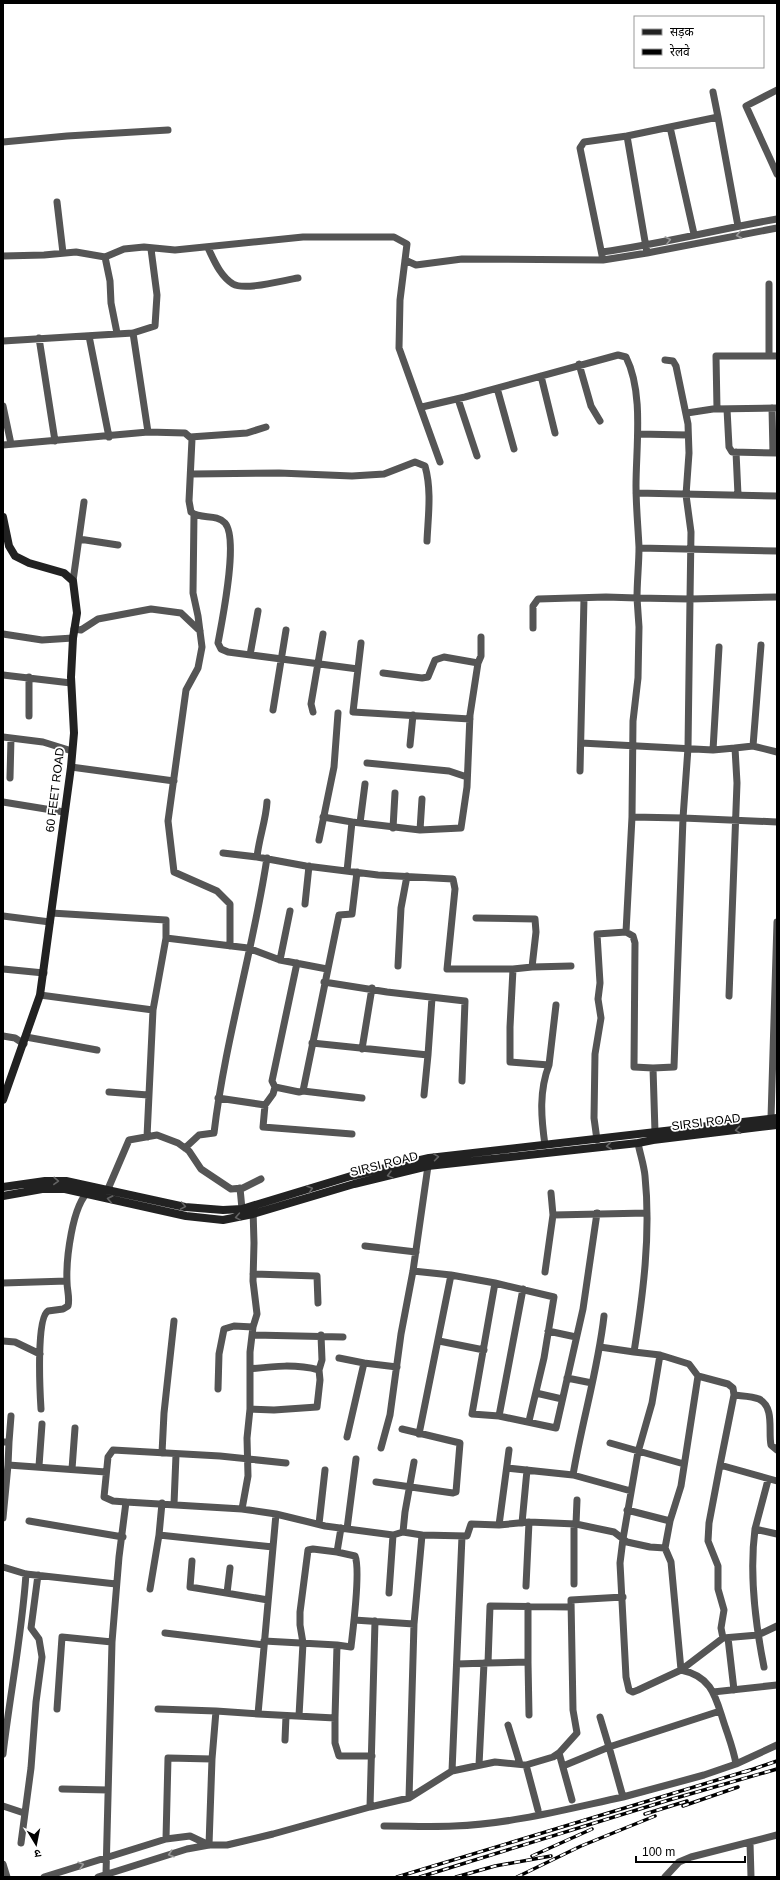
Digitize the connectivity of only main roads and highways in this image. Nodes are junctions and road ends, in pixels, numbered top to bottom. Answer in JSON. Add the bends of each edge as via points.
{"nodes":[{"id":1,"x":3,"y":517,"type":"edge"},
{"id":2,"x":3,"y":1100,"type":"edge"},
{"id":3,"x":774,"y":1118,"type":"edge"},
{"id":4,"x":777,"y":1125,"type":"edge"},
{"id":5,"x":3,"y":1187,"type":"edge"},
{"id":6,"x":3,"y":1196,"type":"edge"},
{"id":7,"x":253,"y":1210,"type":"junction"}],
"edges":[{"from":1,"to":2,"type":"main road","name":"60 FEET ROAD","via":[[9,546],[15,556],[29,563],[64,573],[73,581],[77,613],[71,683],[74,733],[71,767],[44,973],[40,995]]},
{"from":7,"to":3,"type":"main road","name":"SIRSI ROAD","one_way":true,"via":[[351,1176],[405,1163],[472,1152]]},
{"from":4,"to":7,"type":"main road","name":"SIRSI ROAD","one_way":true,"via":[[428,1166]]},
{"from":5,"to":7,"type":"main road","name":"SIRSI ROAD","one_way":true,"via":[[66,1181],[185,1207]]},
{"from":7,"to":6,"type":"main road","name":"SIRSI ROAD","one_way":true,"via":[[222,1220],[186,1216],[65,1189],[42,1189]]}]}
